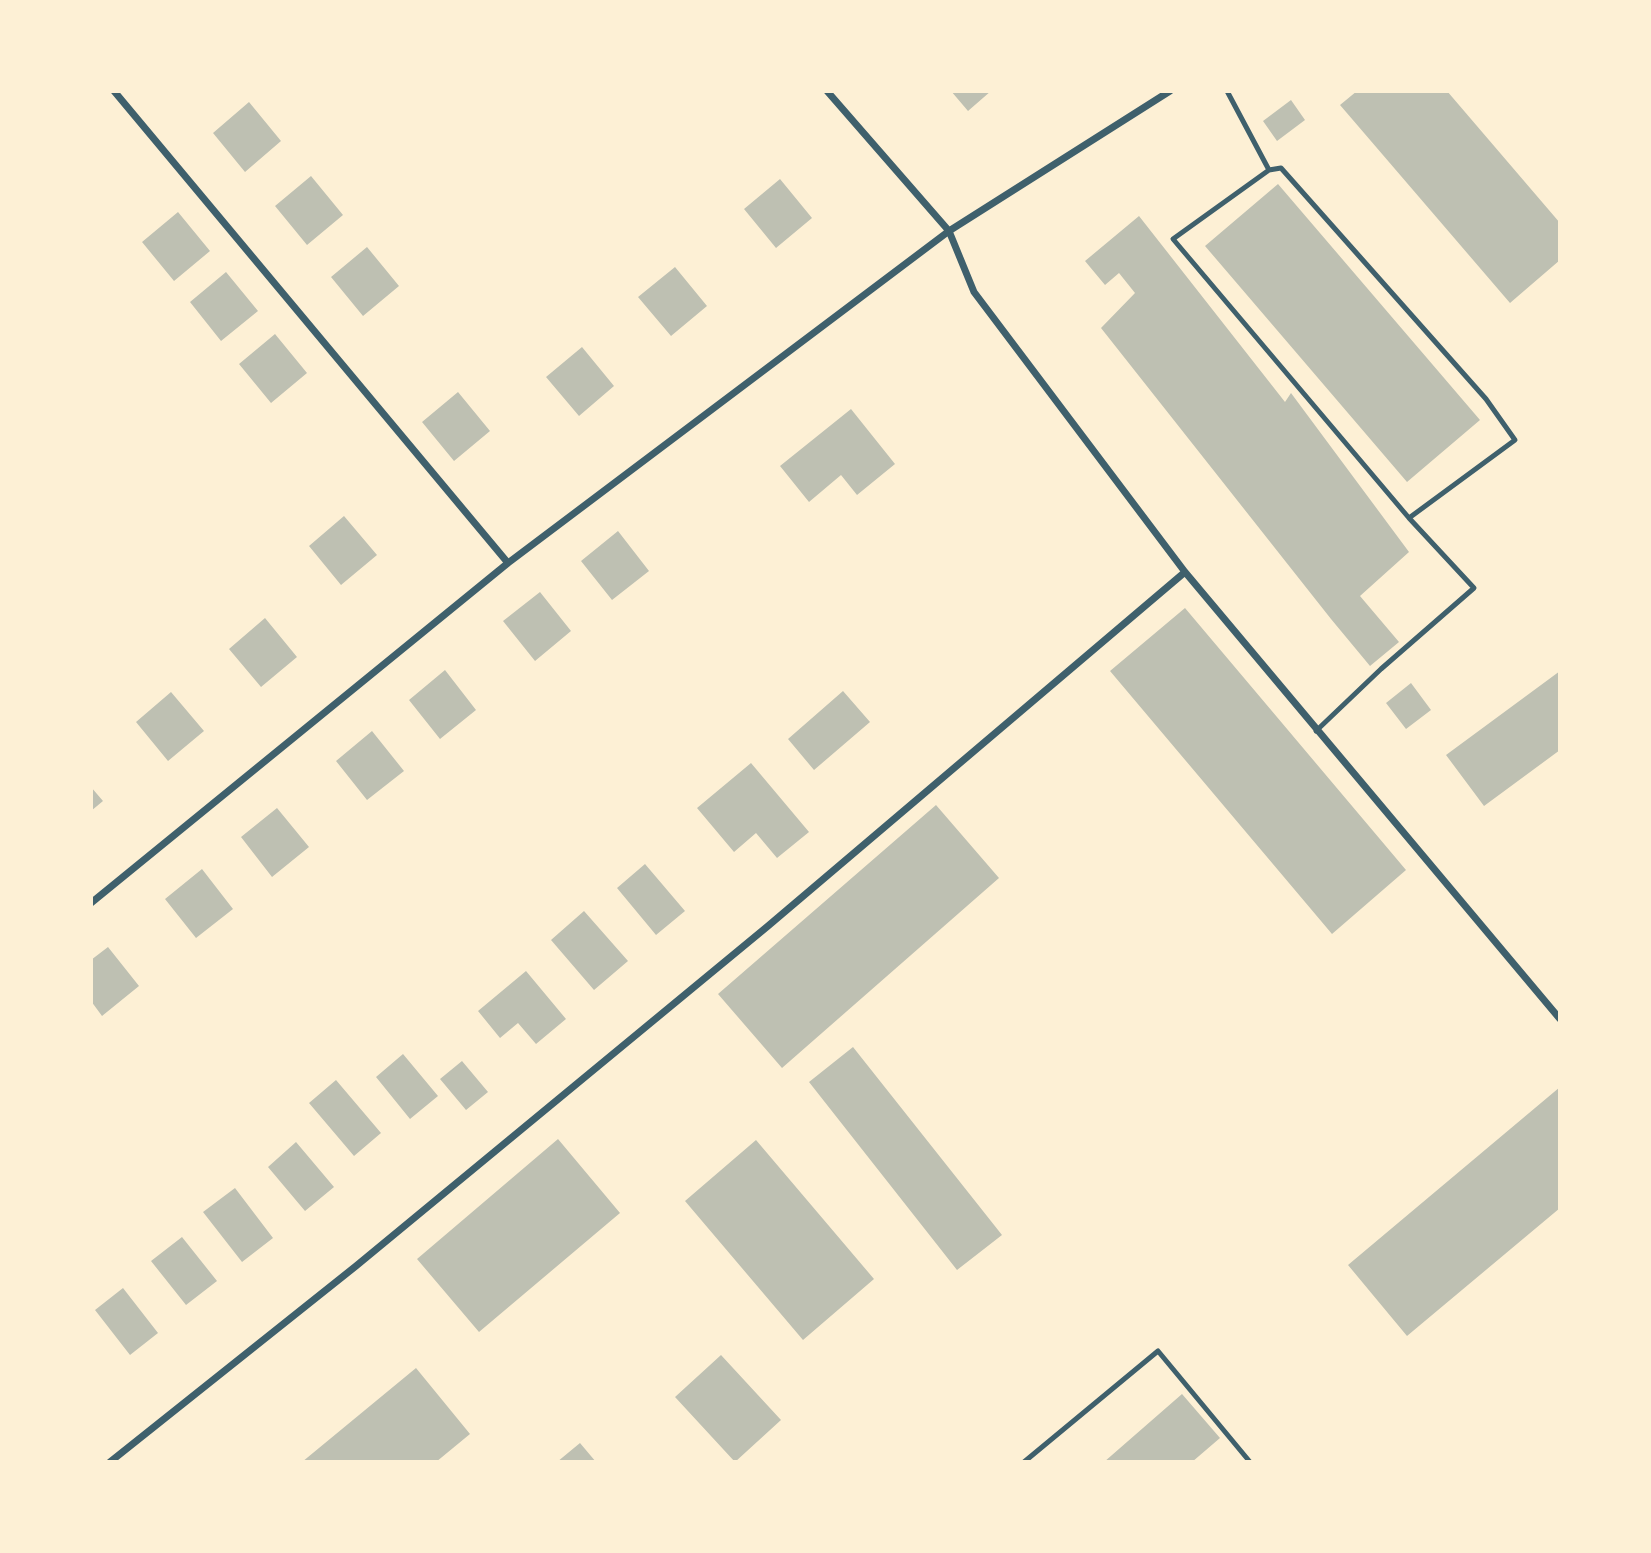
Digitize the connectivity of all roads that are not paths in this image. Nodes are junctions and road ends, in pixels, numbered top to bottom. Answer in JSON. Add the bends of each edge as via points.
{"nodes":[{"id":1,"x":114,"y":91,"type":"edge"},
{"id":2,"x":827,"y":91,"type":"edge"},
{"id":3,"x":1170,"y":91,"type":"edge"},
{"id":4,"x":1227,"y":91,"type":"edge"},
{"id":5,"x":1269,"y":170,"type":"junction"},
{"id":6,"x":949,"y":231,"type":"junction"},
{"id":7,"x":1409,"y":518,"type":"junction"},
{"id":8,"x":508,"y":563,"type":"junction"},
{"id":9,"x":1185,"y":572,"type":"junction"},
{"id":10,"x":1316,"y":731,"type":"junction"},
{"id":11,"x":91,"y":902,"type":"edge"},
{"id":12,"x":1560,"y":1019,"type":"edge"},
{"id":13,"x":110,"y":1462,"type":"edge"},
{"id":14,"x":1024,"y":1462,"type":"edge"},
{"id":15,"x":1250,"y":1462,"type":"edge"}],
"edges":[{"from":1,"to":8,"type":"street"},
{"from":2,"to":6,"type":"street"},
{"from":3,"to":6,"type":"street"},
{"from":4,"to":5,"type":"lane"},
{"from":5,"to":7,"type":"lane","via":[[1173,239]]},
{"from":5,"to":7,"type":"lane","via":[[1281,168],[1486,398],[1515,440]]},
{"from":6,"to":8,"type":"street"},
{"from":6,"to":9,"type":"street","via":[[974,292]]},
{"from":7,"to":10,"type":"lane","via":[[1474,588]]},
{"from":8,"to":11,"type":"street"},
{"from":9,"to":10,"type":"street"},
{"from":9,"to":13,"type":"street","via":[[747,944]]},
{"from":10,"to":12,"type":"street"},
{"from":14,"to":15,"type":"lane","via":[[1158,1350]]}]}
